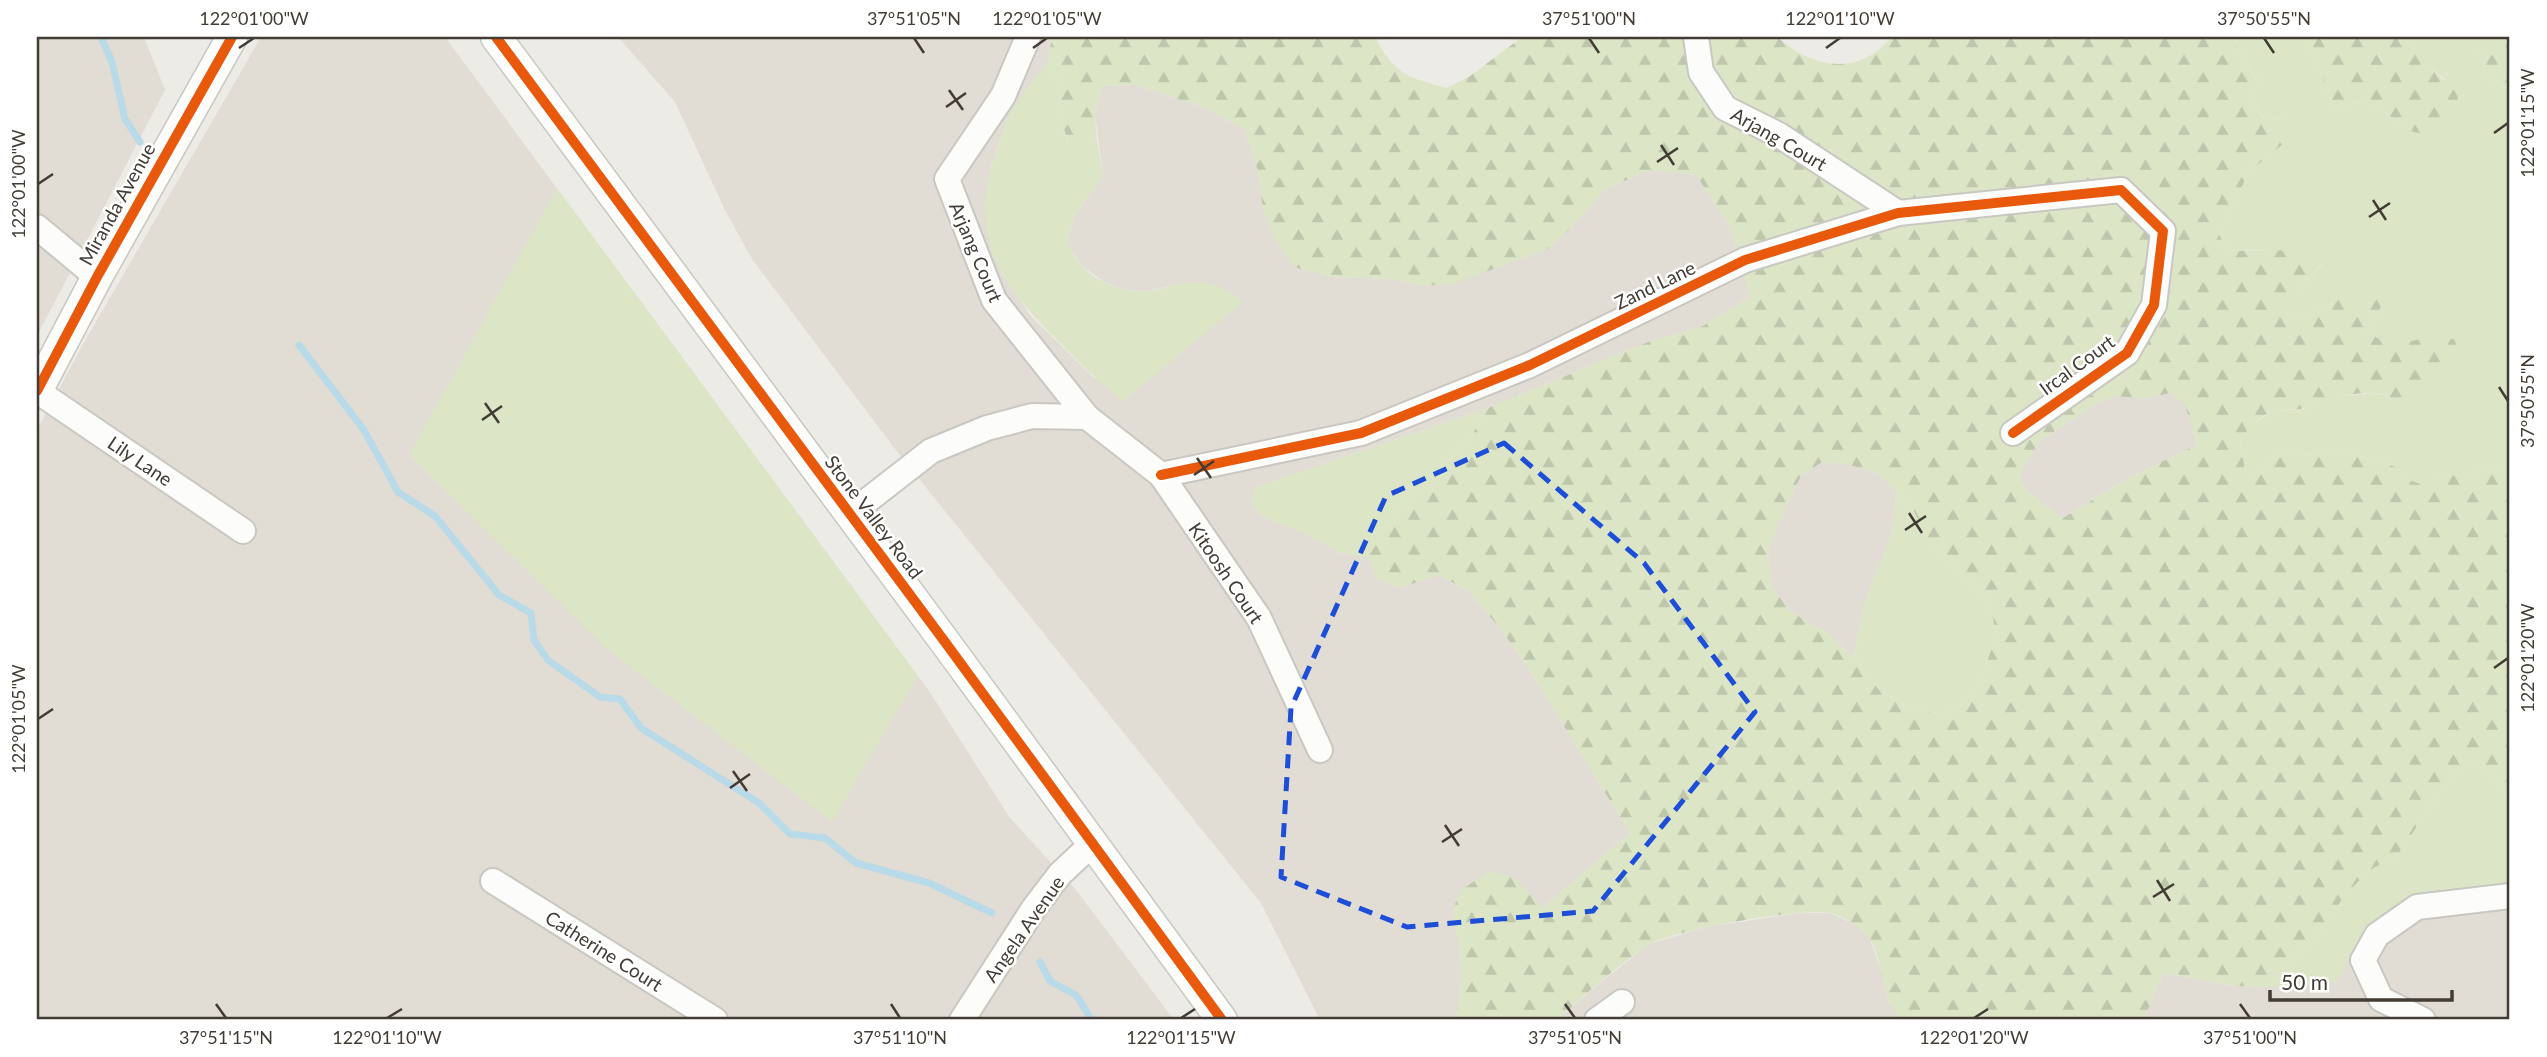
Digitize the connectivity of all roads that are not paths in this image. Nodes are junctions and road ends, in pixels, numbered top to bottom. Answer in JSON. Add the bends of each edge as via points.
{"nodes":[{"id":1,"x":232,"y":37,"type":"edge"},
{"id":2,"x":496,"y":37,"type":"edge"},
{"id":3,"x":1028,"y":37,"type":"edge"},
{"id":4,"x":1696,"y":37,"type":"edge"},
{"id":5,"x":1898,"y":213,"type":"junction"},
{"id":6,"x":37,"y":228,"type":"edge"},
{"id":7,"x":2163,"y":231,"type":"joint"},
{"id":8,"x":97,"y":277,"type":"junction"},
{"id":9,"x":37,"y":391,"type":"edge"},
{"id":10,"x":1087,"y":417,"type":"junction"},
{"id":11,"x":2013,"y":433,"type":"dead end"},
{"id":12,"x":1161,"y":475,"type":"junction"},
{"id":13,"x":850,"y":514,"type":"junction"},
{"id":14,"x":243,"y":531,"type":"dead end"},
{"id":15,"x":1320,"y":750,"type":"dead end"},
{"id":16,"x":1093,"y":844,"type":"junction"},
{"id":17,"x":493,"y":881,"type":"dead end"},
{"id":18,"x":2510,"y":896,"type":"edge"},
{"id":19,"x":1622,"y":1002,"type":"dead end"},
{"id":20,"x":715,"y":1020,"type":"edge"},
{"id":21,"x":962,"y":1020,"type":"edge"},
{"id":22,"x":1222,"y":1020,"type":"edge"},
{"id":23,"x":1597,"y":1020,"type":"edge"},
{"id":24,"x":2423,"y":1020,"type":"edge"}],
"edges":[{"from":1,"to":8,"type":"street","name":"Miranda Avenue"},
{"from":2,"to":13,"type":"street","name":"Stone Valley Road"},
{"from":3,"to":10,"type":"street","name":"Arjang Court","via":[[1003,96],[947,179],[994,300]]},
{"from":4,"to":5,"type":"street","name":"Arjang Court","via":[[1701,72],[1725,108],[1779,135]]},
{"from":5,"to":7,"type":"street","name":"Zand Lane","via":[[2121,190]]},
{"from":5,"to":12,"type":"street","name":"Zand Lane","via":[[1745,260],[1530,365],[1362,433]]},
{"from":6,"to":8,"type":"street"},
{"from":7,"to":11,"type":"street","name":"Ircal Court","via":[[2154,305],[2127,353]]},
{"from":8,"to":9,"type":"street","name":"Miranda Avenue"},
{"from":9,"to":14,"type":"street","name":"Lily Lane"},
{"from":10,"to":12,"type":"street","name":"Kitoosh Court"},
{"from":10,"to":13,"type":"street","via":[[1032,416],[987,428],[931,451]]},
{"from":12,"to":15,"type":"street","name":"Kitoosh Court","via":[[1259,618]]},
{"from":13,"to":16,"type":"street","name":"Stone Valley Road"},
{"from":16,"to":21,"type":"street","name":"Angela Avenue","via":[[1060,874],[1034,908]]},
{"from":16,"to":22,"type":"street","name":"Stone Valley Road"},
{"from":17,"to":20,"type":"street","name":"Catherine Court"},
{"from":18,"to":24,"type":"street","via":[[2417,907],[2377,935],[2363,960],[2381,999]]},
{"from":19,"to":23,"type":"street"}]}
